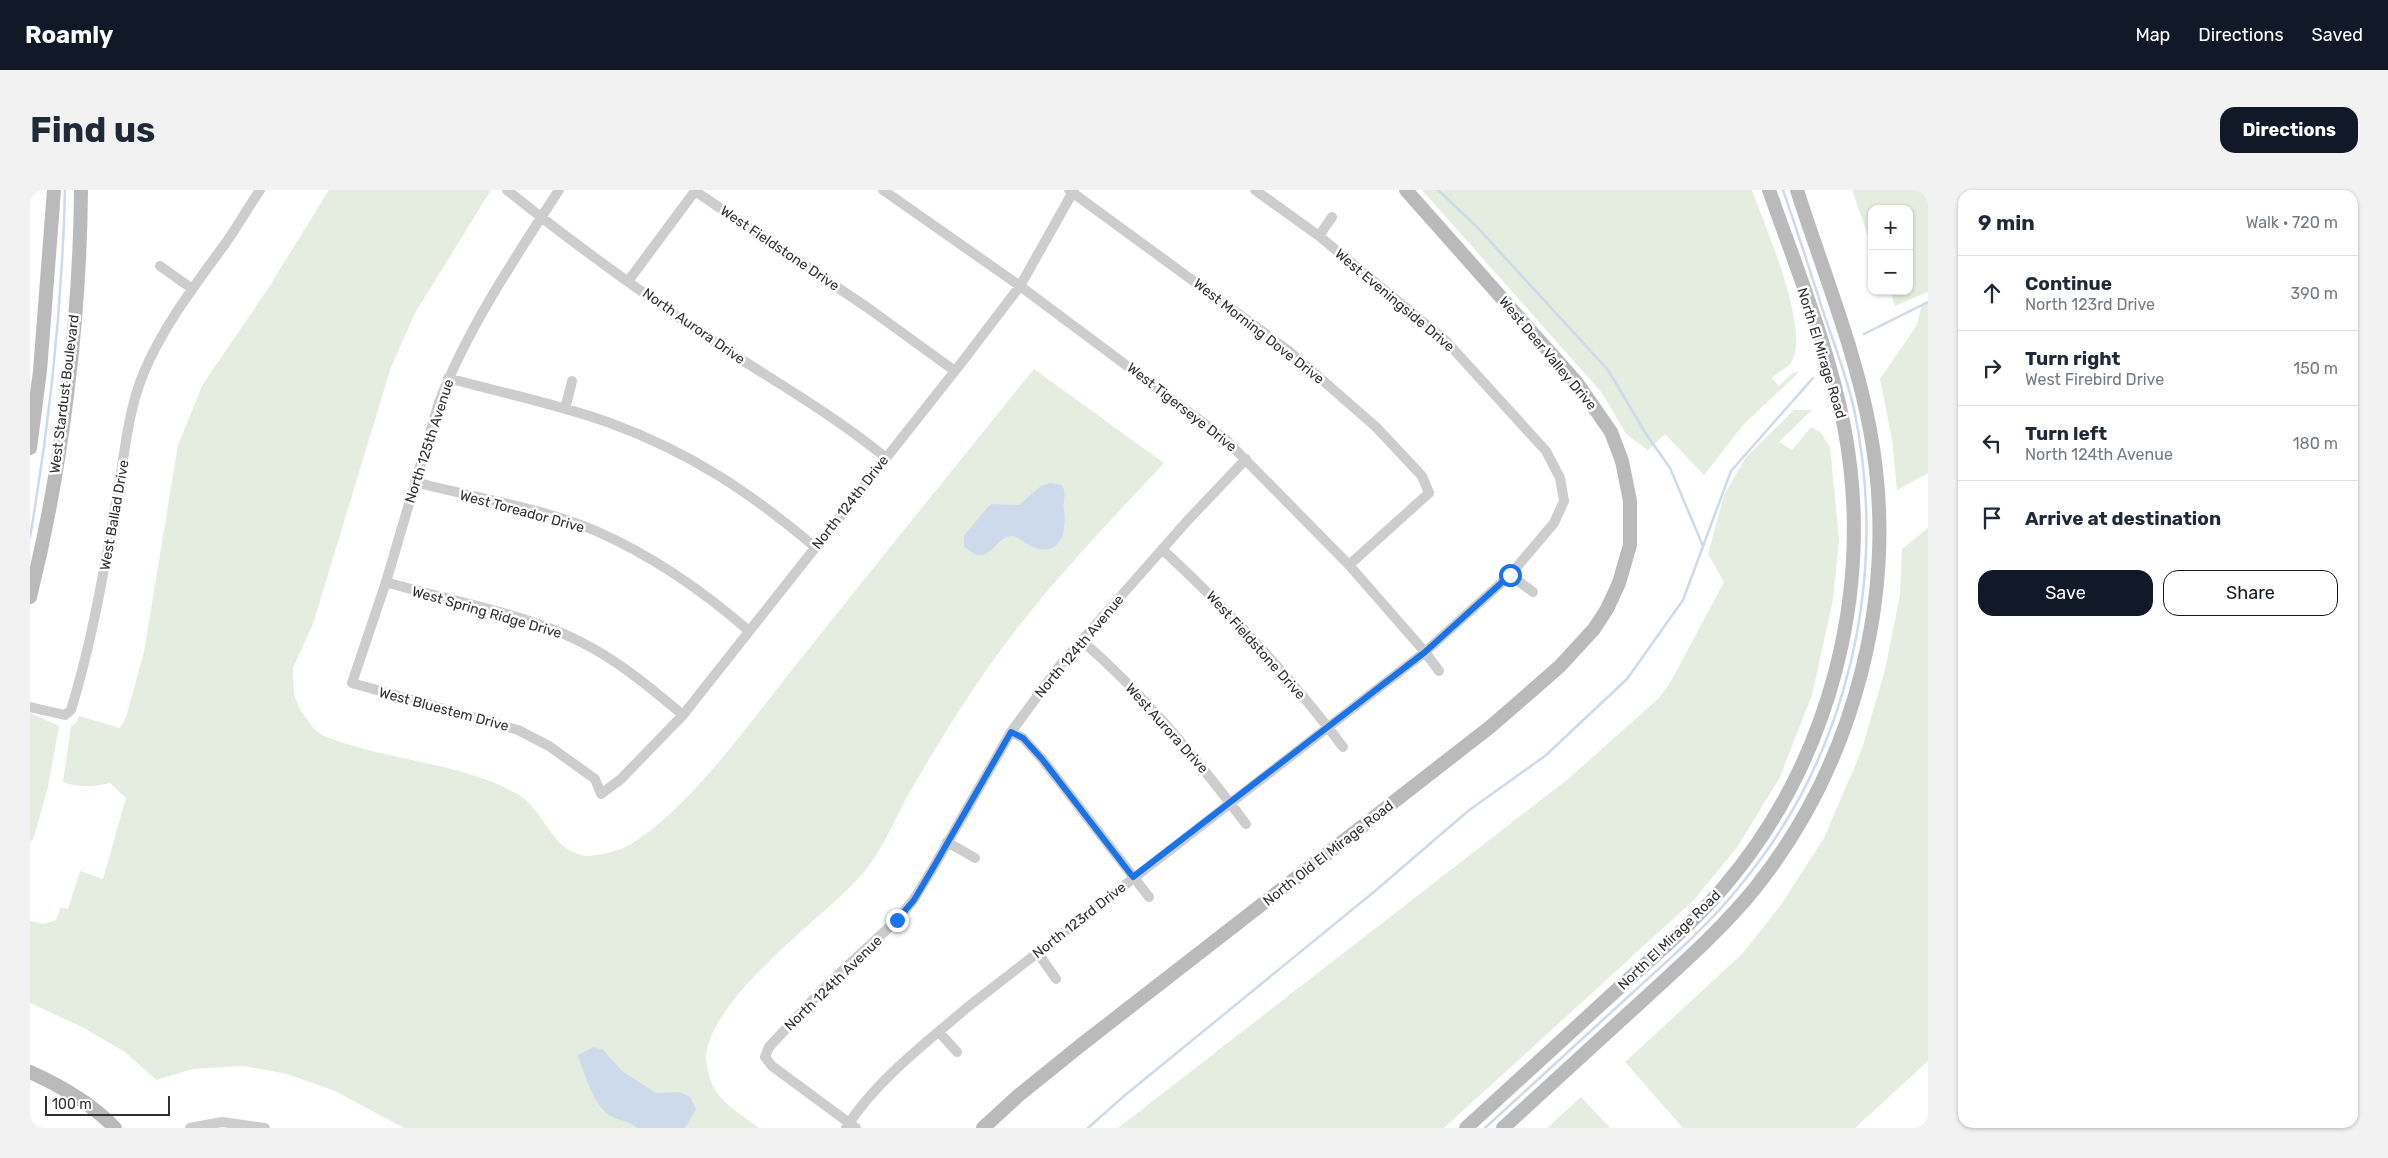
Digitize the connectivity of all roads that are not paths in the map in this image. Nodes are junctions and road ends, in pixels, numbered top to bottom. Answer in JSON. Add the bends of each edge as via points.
{"nodes":[{"id":1,"x":54,"y":190,"type":"edge"},
{"id":2,"x":81,"y":190,"type":"edge"},
{"id":3,"x":260,"y":190,"type":"edge"},
{"id":4,"x":508,"y":190,"type":"edge"},
{"id":5,"x":559,"y":190,"type":"edge"},
{"id":6,"x":883,"y":190,"type":"edge"},
{"id":7,"x":1255,"y":190,"type":"edge"},
{"id":8,"x":1406,"y":190,"type":"edge"},
{"id":9,"x":1770,"y":190,"type":"edge"},
{"id":10,"x":1797,"y":190,"type":"edge"},
{"id":11,"x":1072,"y":191,"type":"edge"},
{"id":12,"x":1332,"y":216,"type":"dead end"},
{"id":13,"x":541,"y":218,"type":"junction"},
{"id":14,"x":1318,"y":236,"type":"junction"},
{"id":15,"x":160,"y":266,"type":"dead end"},
{"id":16,"x":629,"y":280,"type":"junction"},
{"id":17,"x":1020,"y":286,"type":"junction"},
{"id":18,"x":191,"y":288,"type":"junction"},
{"id":19,"x":955,"y":371,"type":"junction"},
{"id":20,"x":448,"y":378,"type":"junction"},
{"id":21,"x":572,"y":381,"type":"dead end"},
{"id":22,"x":565,"y":409,"type":"junction"},
{"id":23,"x":30,"y":448,"type":"edge"},
{"id":24,"x":885,"y":457,"type":"junction"},
{"id":25,"x":1246,"y":459,"type":"junction"},
{"id":26,"x":416,"y":482,"type":"junction"},
{"id":27,"x":1564,"y":501,"type":"joint"},
{"id":28,"x":1630,"y":544,"type":"joint"},
{"id":29,"x":815,"y":547,"type":"junction"},
{"id":30,"x":1162,"y":549,"type":"junction"},
{"id":31,"x":1348,"y":565,"type":"junction"},
{"id":32,"x":1510,"y":575,"type":"junction"},
{"id":33,"x":386,"y":582,"type":"junction"},
{"id":34,"x":1533,"y":592,"type":"dead end"},
{"id":35,"x":30,"y":596,"type":"edge"},
{"id":36,"x":749,"y":630,"type":"junction"},
{"id":37,"x":1082,"y":640,"type":"junction"},
{"id":38,"x":1425,"y":652,"type":"junction"},
{"id":39,"x":1439,"y":671,"type":"dead end"},
{"id":40,"x":352,"y":683,"type":"joint"},
{"id":41,"x":30,"y":707,"type":"edge"},
{"id":42,"x":683,"y":715,"type":"junction"},
{"id":43,"x":1327,"y":726,"type":"junction"},
{"id":44,"x":1011,"y":732,"type":"junction"},
{"id":45,"x":1343,"y":747,"type":"dead end"},
{"id":46,"x":601,"y":794,"type":"joint"},
{"id":47,"x":1229,"y":802,"type":"junction"},
{"id":48,"x":1246,"y":824,"type":"dead end"},
{"id":49,"x":947,"y":842,"type":"junction"},
{"id":50,"x":974,"y":858,"type":"dead end"},
{"id":51,"x":1133,"y":877,"type":"junction"},
{"id":52,"x":1149,"y":897,"type":"dead end"},
{"id":53,"x":1038,"y":953,"type":"junction"},
{"id":54,"x":1056,"y":979,"type":"dead end"},
{"id":55,"x":939,"y":1032,"type":"junction"},
{"id":56,"x":957,"y":1052,"type":"dead end"},
{"id":57,"x":30,"y":1072,"type":"edge"},
{"id":58,"x":851,"y":1126,"type":"edge"},
{"id":59,"x":115,"y":1128,"type":"edge"},
{"id":60,"x":190,"y":1128,"type":"edge"},
{"id":61,"x":265,"y":1128,"type":"edge"},
{"id":62,"x":984,"y":1128,"type":"edge"},
{"id":63,"x":1466,"y":1128,"type":"edge"},
{"id":64,"x":1504,"y":1128,"type":"edge"}],
"edges":[{"from":1,"to":23,"type":"main road","name":"West Stardust Boulevard","via":[[40,371]]},
{"from":2,"to":35,"type":"main road","name":"West Stardust Boulevard","via":[[75,304],[66,391],[43,545]]},
{"from":3,"to":18,"type":"street","name":"West Ballad Drive"},
{"from":4,"to":13,"type":"street","name":"North Aurora Drive"},
{"from":5,"to":13,"type":"street","name":"North 125th Avenue"},
{"from":6,"to":17,"type":"street","name":"West Tigerseye Drive"},
{"from":7,"to":14,"type":"street","name":"West Eveningside Drive"},
{"from":8,"to":28,"type":"main road","name":"West Deer Valley Drive","via":[[1577,383],[1603,418],[1617,446],[1626,476],[1630,501]]},
{"from":9,"to":63,"type":"main road","name":"North El Mirage Road","via":[[1835,388],[1853,498],[1851,593],[1832,688],[1797,774],[1768,827],[1710,902]]},
{"from":10,"to":64,"type":"main road","name":"North El Mirage Road","via":[[1853,359],[1865,401],[1876,464],[1880,539],[1872,623],[1865,660],[1843,731],[1808,808],[1789,840],[1766,874],[1732,914],[1690,958]]},
{"from":11,"to":17,"type":"street","name":"North 124th Drive"},
{"from":11,"to":31,"type":"street","name":"West Morning Dove Drive","via":[[1289,351],[1376,427],[1422,476],[1429,494]]},
{"from":12,"to":14,"type":"street"},
{"from":13,"to":16,"type":"street","name":"North Aurora Drive"},
{"from":13,"to":20,"type":"street","name":"North 125th Avenue","via":[[469,334]]},
{"from":14,"to":27,"type":"street","name":"West Eveningside Drive","via":[[1413,311],[1470,365],[1546,451],[1560,478]]},
{"from":15,"to":18,"type":"street"},
{"from":16,"to":19,"type":"street","name":"West Fieldstone Drive","via":[[695,191]]},
{"from":16,"to":24,"type":"street","name":"North Aurora Drive","via":[[723,347],[851,430]]},
{"from":17,"to":19,"type":"street","name":"North 124th Drive"},
{"from":17,"to":25,"type":"street","name":"West Tigerseye Drive","via":[[1200,418]]},
{"from":18,"to":41,"type":"street","name":"West Ballad Drive","via":[[163,333],[132,409],[108,550],[71,710],[66,715]]},
{"from":19,"to":24,"type":"street","name":"North 124th Drive"},
{"from":20,"to":22,"type":"street"},
{"from":20,"to":26,"type":"street","name":"North 125th Avenue"},
{"from":21,"to":22,"type":"street"},
{"from":22,"to":29,"type":"street","via":[[669,447],[720,475],[767,506]]},
{"from":24,"to":29,"type":"street","name":"North 124th Drive"},
{"from":25,"to":30,"type":"street","name":"North 124th Avenue"},
{"from":25,"to":31,"type":"street","name":"West Tigerseye Drive"},
{"from":26,"to":33,"type":"street","name":"North 125th Avenue"},
{"from":26,"to":36,"type":"street","name":"West Toreador Drive","via":[[594,530],[650,557],[702,591]]},
{"from":27,"to":32,"type":"street","name":"North 123rd Drive","via":[[1554,523]]},
{"from":28,"to":62,"type":"main road","name":"North Old El Mirage Road","via":[[1619,583],[1601,619],[1549,675],[1483,732],[1050,1069]]},
{"from":29,"to":36,"type":"street","name":"North 124th Drive"},
{"from":30,"to":37,"type":"street","name":"North 124th Avenue"},
{"from":30,"to":43,"type":"street","name":"West Fieldstone Drive","via":[[1231,614]]},
{"from":31,"to":38,"type":"street","name":"West Tigerseye Drive"},
{"from":32,"to":34,"type":"street"},
{"from":32,"to":38,"type":"street","name":"North 123rd Drive"},
{"from":33,"to":40,"type":"street","name":"North 125th Avenue"},
{"from":33,"to":42,"type":"street","name":"West Spring Ridge Drive","via":[[564,634],[632,673]]},
{"from":36,"to":42,"type":"street","name":"North 124th Drive"},
{"from":37,"to":44,"type":"street","name":"North 124th Avenue"},
{"from":37,"to":47,"type":"street","name":"West Aurora Drive","via":[[1159,716]]},
{"from":38,"to":39,"type":"street","name":"West Tigerseye Drive"},
{"from":38,"to":43,"type":"street","name":"North 123rd Drive"},
{"from":40,"to":46,"type":"street","name":"West Bluestem Drive","via":[[518,730],[550,746],[595,779]]},
{"from":42,"to":46,"type":"street","name":"North 124th Drive","via":[[621,779]]},
{"from":43,"to":45,"type":"street","name":"West Fieldstone Drive"},
{"from":43,"to":47,"type":"street","name":"North 123rd Drive"},
{"from":44,"to":49,"type":"street","name":"North 124th Avenue"},
{"from":44,"to":51,"type":"street","via":[[1023,738],[1042,759]]},
{"from":47,"to":48,"type":"street","name":"West Aurora Drive"},
{"from":47,"to":51,"type":"street","name":"North 123rd Drive"},
{"from":49,"to":50,"type":"street"},
{"from":49,"to":58,"type":"street","name":"North 124th Avenue","via":[[914,900],[794,1018],[769,1047],[765,1057],[772,1066]]},
{"from":51,"to":52,"type":"street"},
{"from":51,"to":53,"type":"street","name":"North 123rd Drive"},
{"from":53,"to":54,"type":"street"},
{"from":53,"to":55,"type":"street","name":"North 123rd Drive"},
{"from":55,"to":56,"type":"street"},
{"from":55,"to":58,"type":"street","name":"North 123rd Drive","via":[[874,1093]]},
{"from":57,"to":59,"type":"main road","via":[[78,1097]]},
{"from":60,"to":61,"type":"street","via":[[222,1122]]}]}
